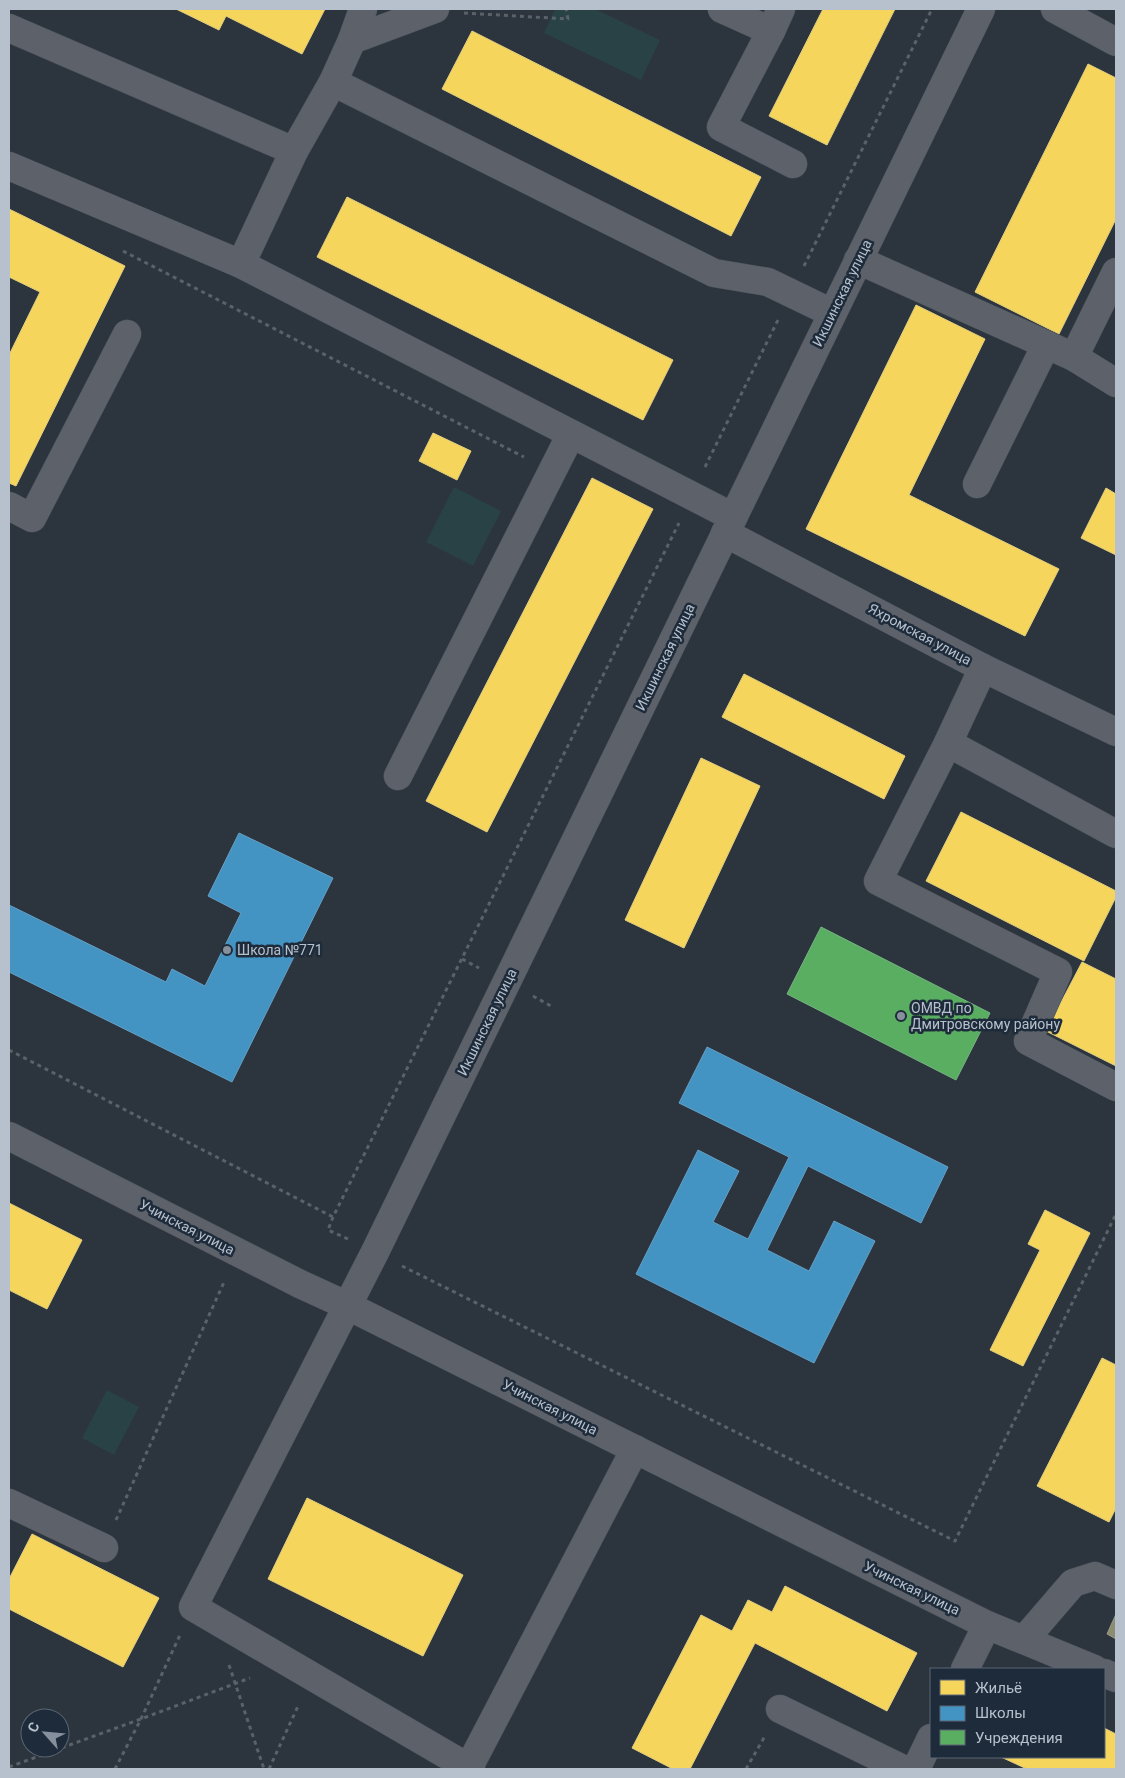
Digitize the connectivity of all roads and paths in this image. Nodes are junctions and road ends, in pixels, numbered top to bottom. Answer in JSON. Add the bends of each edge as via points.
{"nodes":[{"id":1,"x":363,"y":9,"type":"edge"},
{"id":2,"x":566,"y":9,"type":"edge"},
{"id":3,"x":722,"y":9,"type":"edge"},
{"id":4,"x":932,"y":9,"type":"edge"},
{"id":5,"x":981,"y":9,"type":"edge"},
{"id":6,"x":1055,"y":9,"type":"edge"},
{"id":7,"x":432,"y":10,"type":"edge"},
{"id":8,"x":776,"y":20,"type":"edge"},
{"id":9,"x":9,"y":28,"type":"edge"},
{"id":10,"x":352,"y":40,"type":"junction"},
{"id":11,"x":1116,"y":42,"type":"edge"},
{"id":12,"x":333,"y":82,"type":"junction"},
{"id":13,"x":294,"y":152,"type":"junction"},
{"id":14,"x":793,"y":164,"type":"dead end"},
{"id":15,"x":9,"y":166,"type":"edge"},
{"id":16,"x":123,"y":251,"type":"dead end"},
{"id":17,"x":858,"y":260,"type":"junction"},
{"id":18,"x":241,"y":264,"type":"junction"},
{"id":19,"x":804,"y":266,"type":"dead end"},
{"id":20,"x":1116,"y":272,"type":"edge"},
{"id":21,"x":782,"y":313,"type":"dead end"},
{"id":22,"x":832,"y":313,"type":"junction"},
{"id":23,"x":127,"y":334,"type":"dead end"},
{"id":24,"x":1046,"y":345,"type":"junction"},
{"id":25,"x":1074,"y":357,"type":"junction"},
{"id":26,"x":1116,"y":383,"type":"edge"},
{"id":27,"x":571,"y":434,"type":"junction"},
{"id":28,"x":552,"y":472,"type":"junction"},
{"id":29,"x":702,"y":474,"type":"dead end"},
{"id":30,"x":977,"y":484,"type":"dead end"},
{"id":31,"x":9,"y":506,"type":"edge"},
{"id":32,"x":682,"y":518,"type":"dead end"},
{"id":33,"x":729,"y":525,"type":"junction"},
{"id":34,"x":983,"y":668,"type":"junction"},
{"id":35,"x":1115,"y":729,"type":"edge"},
{"id":36,"x":948,"y":743,"type":"junction"},
{"id":37,"x":398,"y":776,"type":"dead end"},
{"id":38,"x":1116,"y":834,"type":"edge"},
{"id":39,"x":530,"y":995,"type":"dead end"},
{"id":40,"x":552,"y":1006,"type":"dead end"},
{"id":41,"x":9,"y":1050,"type":"edge"},
{"id":42,"x":1116,"y":1087,"type":"edge"},
{"id":43,"x":9,"y":1136,"type":"edge"},
{"id":44,"x":1116,"y":1214,"type":"edge"},
{"id":45,"x":334,"y":1217,"type":"junction"},
{"id":46,"x":350,"y":1240,"type":"dead end"},
{"id":47,"x":399,"y":1264,"type":"dead end"},
{"id":48,"x":227,"y":1275,"type":"dead end"},
{"id":49,"x":348,"y":1306,"type":"junction"},
{"id":50,"x":635,"y":1450,"type":"junction"},
{"id":51,"x":9,"y":1503,"type":"edge"},
{"id":52,"x":104,"y":1548,"type":"joint"},
{"id":53,"x":1116,"y":1585,"type":"edge"},
{"id":54,"x":204,"y":1613,"type":"junction"},
{"id":55,"x":986,"y":1625,"type":"junction"},
{"id":56,"x":1024,"y":1640,"type":"junction"},
{"id":57,"x":288,"y":1662,"type":"junction"},
{"id":58,"x":965,"y":1668,"type":"edge"},
{"id":59,"x":1092,"y":1668,"type":"edge"},
{"id":60,"x":312,"y":1676,"type":"junction"},
{"id":61,"x":235,"y":1684,"type":"junction"},
{"id":62,"x":780,"y":1709,"type":"joint"},
{"id":63,"x":141,"y":1719,"type":"junction"},
{"id":64,"x":930,"y":1740,"type":"edge"},
{"id":65,"x":9,"y":1767,"type":"edge"},
{"id":66,"x":115,"y":1769,"type":"edge"},
{"id":67,"x":264,"y":1769,"type":"edge"},
{"id":68,"x":269,"y":1769,"type":"edge"},
{"id":69,"x":470,"y":1769,"type":"edge"},
{"id":70,"x":746,"y":1769,"type":"edge"},
{"id":71,"x":903,"y":1769,"type":"edge"},
{"id":72,"x":916,"y":1769,"type":"edge"}],
"edges":[{"from":1,"to":10,"type":"street"},
{"from":2,"to":7,"type":"path","via":[[568,19]]},
{"from":3,"to":8,"type":"street"},
{"from":4,"to":19,"type":"path"},
{"from":5,"to":17,"type":"street","name":"Икшинская улица"},
{"from":6,"to":11,"type":"street"},
{"from":7,"to":10,"type":"street"},
{"from":8,"to":14,"type":"street","via":[[721,128]]},
{"from":9,"to":13,"type":"street"},
{"from":10,"to":12,"type":"street"},
{"from":12,"to":13,"type":"street"},
{"from":12,"to":22,"type":"street","via":[[714,274],[768,282]]},
{"from":13,"to":18,"type":"street"},
{"from":15,"to":18,"type":"street","name":"Яхромская улица"},
{"from":16,"to":28,"type":"path"},
{"from":17,"to":22,"type":"street","name":"Икшинская улица"},
{"from":17,"to":24,"type":"street"},
{"from":18,"to":27,"type":"street","name":"Яхромская улица"},
{"from":20,"to":25,"type":"street"},
{"from":21,"to":29,"type":"path"},
{"from":22,"to":33,"type":"street","name":"Икшинская улица"},
{"from":23,"to":31,"type":"street","via":[[32,518]]},
{"from":24,"to":25,"type":"street"},
{"from":24,"to":30,"type":"street"},
{"from":25,"to":26,"type":"street"},
{"from":27,"to":28,"type":"street"},
{"from":27,"to":33,"type":"street","name":"Яхромская улица"},
{"from":28,"to":37,"type":"street"},
{"from":32,"to":45,"type":"path"},
{"from":33,"to":34,"type":"street","name":"Яхромская улица"},
{"from":33,"to":49,"type":"street","name":"Икшинская улица"},
{"from":34,"to":35,"type":"street","name":"Яхромская улица"},
{"from":34,"to":36,"type":"street"},
{"from":36,"to":38,"type":"street"},
{"from":36,"to":42,"type":"street","via":[[878,881],[1058,972],[1028,1041]]},
{"from":39,"to":40,"type":"path"},
{"from":41,"to":45,"type":"path"},
{"from":43,"to":49,"type":"street","name":"Учинская улица"},
{"from":44,"to":47,"type":"path","via":[[955,1541]]},
{"from":45,"to":46,"type":"path","via":[[328,1230]]},
{"from":48,"to":52,"type":"path"},
{"from":49,"to":50,"type":"street","name":"Учинская улица"},
{"from":49,"to":54,"type":"street","name":"Икшинская улица"},
{"from":50,"to":55,"type":"street","name":"Учинская улица"},
{"from":50,"to":69,"type":"street"},
{"from":51,"to":52,"type":"street"},
{"from":53,"to":56,"type":"street","via":[[1094,1576],[1073,1583]]},
{"from":54,"to":57,"type":"street"},
{"from":54,"to":61,"type":"path"},
{"from":54,"to":63,"type":"path"},
{"from":55,"to":56,"type":"street","name":"Учинская улица"},
{"from":55,"to":58,"type":"street"},
{"from":56,"to":59,"type":"street","name":"Учинская улица"},
{"from":57,"to":60,"type":"street"},
{"from":57,"to":61,"type":"path"},
{"from":60,"to":68,"type":"path"},
{"from":60,"to":69,"type":"street"},
{"from":61,"to":63,"type":"path"},
{"from":61,"to":67,"type":"path"},
{"from":62,"to":70,"type":"path"},
{"from":62,"to":71,"type":"street"},
{"from":63,"to":65,"type":"path"},
{"from":63,"to":66,"type":"path"},
{"from":64,"to":72,"type":"street"}]}
